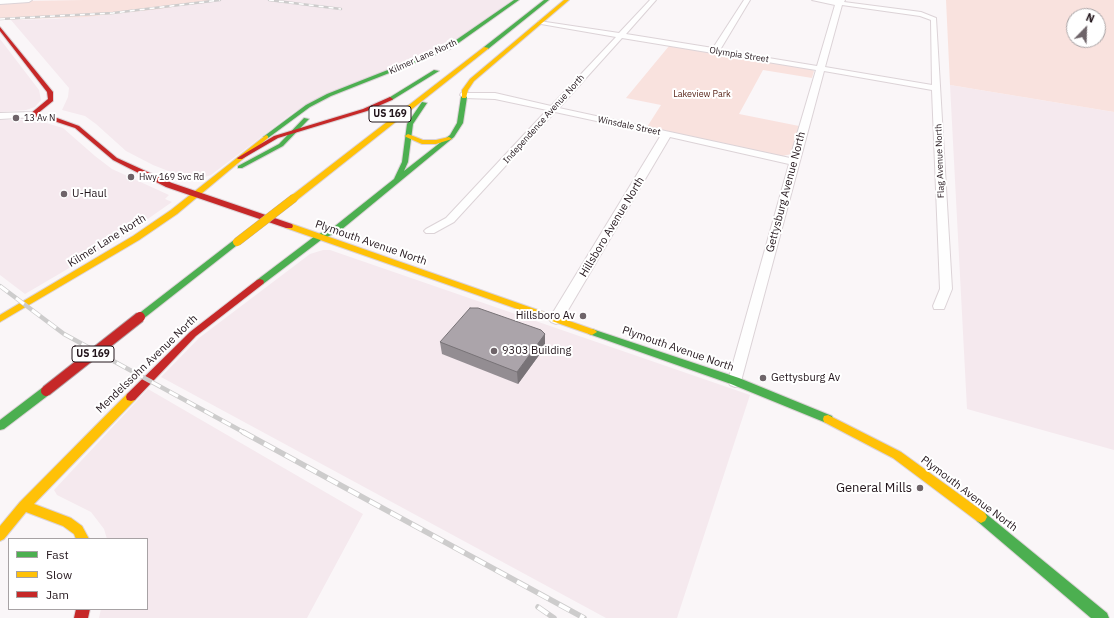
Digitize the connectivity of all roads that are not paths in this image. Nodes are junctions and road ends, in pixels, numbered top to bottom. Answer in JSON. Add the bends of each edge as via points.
{"nodes":[{"id":1,"x":29,"y":0,"type":"edge"},
{"id":2,"x":518,"y":0,"type":"edge"},
{"id":3,"x":538,"y":0,"type":"edge"},
{"id":4,"x":547,"y":0,"type":"edge"},
{"id":5,"x":567,"y":0,"type":"edge"},
{"id":6,"x":653,"y":0,"type":"edge"},
{"id":7,"x":747,"y":0,"type":"edge"},
{"id":8,"x":815,"y":0,"type":"edge"},
{"id":9,"x":0,"y":2,"type":"edge"},
{"id":10,"x":841,"y":2,"type":"edge"},
{"id":11,"x":541,"y":22,"type":"junction"},
{"id":12,"x":0,"y":28,"type":"edge"},
{"id":13,"x":496,"y":32,"type":"junction"},
{"id":14,"x":621,"y":35,"type":"junction"},
{"id":15,"x":471,"y":48,"type":"dead end"},
{"id":16,"x":715,"y":51,"type":"junction"},
{"id":17,"x":474,"y":57,"type":"junction"},
{"id":18,"x":446,"y":65,"type":"dead end"},
{"id":19,"x":821,"y":69,"type":"junction"},
{"id":20,"x":937,"y":88,"type":"junction"},
{"id":21,"x":342,"y":90,"type":"junction"},
{"id":22,"x":464,"y":95,"type":"junction"},
{"id":23,"x":318,"y":110,"type":"junction"},
{"id":24,"x":553,"y":110,"type":"junction"},
{"id":25,"x":32,"y":115,"type":"junction"},
{"id":26,"x":349,"y":115,"type":"junction"},
{"id":27,"x":0,"y":116,"type":"edge"},
{"id":28,"x":295,"y":131,"type":"junction"},
{"id":29,"x":667,"y":134,"type":"junction"},
{"id":30,"x":408,"y":136,"type":"junction"},
{"id":31,"x":449,"y":139,"type":"junction"},
{"id":32,"x":240,"y":158,"type":"junction"},
{"id":33,"x":794,"y":162,"type":"junction"},
{"id":34,"x":403,"y":166,"type":"junction"},
{"id":35,"x":220,"y":175,"type":"junction"},
{"id":36,"x":397,"y":179,"type":"junction"},
{"id":37,"x":197,"y":194,"type":"junction"},
{"id":38,"x":243,"y":225,"type":"dead end"},
{"id":39,"x":430,"y":231,"type":"dead end"},
{"id":40,"x":318,"y":238,"type":"junction"},
{"id":41,"x":939,"y":306,"type":"dead end"},
{"id":42,"x":0,"y":319,"type":"edge"},
{"id":43,"x":556,"y":319,"type":"junction"},
{"id":44,"x":735,"y":382,"type":"junction"},
{"id":45,"x":0,"y":426,"type":"edge"},
{"id":46,"x":24,"y":506,"type":"junction"},
{"id":47,"x":0,"y":528,"type":"edge"},
{"id":48,"x":0,"y":535,"type":"edge"},
{"id":49,"x":82,"y":538,"type":"edge"},
{"id":50,"x":1102,"y":618,"type":"edge"}],
"edges":[{"from":1,"to":9,"type":"street"},
{"from":2,"to":21,"type":"main road","name":"Kilmer Lane North","via":[[448,48]]},
{"from":3,"to":13,"type":"main road","number":"US 169"},
{"from":4,"to":17,"type":"main road","number":"US 169"},
{"from":5,"to":11,"type":"main road","name":"Mendelssohn Avenue North"},
{"from":6,"to":14,"type":"street","name":"Independence Avenue North"},
{"from":7,"to":16,"type":"street"},
{"from":8,"to":10,"type":"street"},
{"from":10,"to":19,"type":"street","name":"Gettysburg Avenue North"},
{"from":10,"to":20,"type":"street","name":"Flag Avenue North","via":[[930,16],[934,19]]},
{"from":11,"to":14,"type":"street","name":"Olympia Street"},
{"from":11,"to":22,"type":"main road","name":"Mendelssohn Avenue North","via":[[472,80]]},
{"from":12,"to":25,"type":"main road","via":[[50,92],[51,100]]},
{"from":13,"to":15,"type":"main road"},
{"from":13,"to":38,"type":"main road","number":"US 169"},
{"from":14,"to":16,"type":"street","name":"Olympia Street"},
{"from":14,"to":24,"type":"street","name":"Independence Avenue North"},
{"from":16,"to":19,"type":"street","name":"Olympia Street"},
{"from":17,"to":30,"type":"main road","via":[[419,109],[410,124]]},
{"from":17,"to":45,"type":"main road","number":"US 169","bridge":true},
{"from":18,"to":26,"type":"main road","via":[[396,96]]},
{"from":19,"to":20,"type":"street","name":"Olympia Street"},
{"from":19,"to":33,"type":"street","name":"Gettysburg Avenue North"},
{"from":20,"to":41,"type":"street","name":"Flag Avenue North","via":[[946,289]]},
{"from":21,"to":23,"type":"main road","name":"Kilmer Lane North"},
{"from":21,"to":32,"type":"main road","name":"Kilmer Lane North","via":[[321,98],[301,110]]},
{"from":22,"to":24,"type":"street","name":"Winsdale Street","via":[[495,96]]},
{"from":22,"to":31,"type":"main road","name":"Mendelssohn Avenue North","via":[[460,124]]},
{"from":23,"to":26,"type":"main road","via":[[332,118]]},
{"from":23,"to":28,"type":"main road","name":"Kilmer Lane North"},
{"from":24,"to":29,"type":"street","name":"Winsdale Street"},
{"from":24,"to":39,"type":"street","name":"Independence Avenue North","via":[[450,220]]},
{"from":25,"to":27,"type":"street"},
{"from":25,"to":37,"type":"main road","name":"Plymouth Avenue North","via":[[55,119],[77,127],[123,164],[154,179]]},
{"from":26,"to":28,"type":"main road"},
{"from":28,"to":32,"type":"main road","via":[[267,141]]},
{"from":28,"to":35,"type":"main road","name":"Kilmer Lane North","via":[[280,146],[267,154]]},
{"from":29,"to":33,"type":"street","name":"Winsdale Street"},
{"from":29,"to":43,"type":"street","name":"Hillsboro Avenue North"},
{"from":30,"to":31,"type":"main road","via":[[412,140],[422,142]]},
{"from":30,"to":34,"type":"main road"},
{"from":31,"to":34,"type":"main road","name":"Mendelssohn Avenue North"},
{"from":31,"to":36,"type":"main road","name":"Mendelssohn Avenue North"},
{"from":32,"to":35,"type":"main road","name":"Kilmer Lane North"},
{"from":33,"to":44,"type":"street","name":"Gettysburg Avenue North"},
{"from":34,"to":36,"type":"main road"},
{"from":34,"to":40,"type":"main road","name":"Mendelssohn Avenue North","via":[[329,223]]},
{"from":35,"to":37,"type":"main road","name":"Kilmer Lane North"},
{"from":36,"to":40,"type":"main road","name":"Mendelssohn Avenue North","via":[[338,228]]},
{"from":37,"to":40,"type":"main road","name":"Plymouth Avenue North"},
{"from":37,"to":42,"type":"main road","name":"Kilmer Lane North","via":[[136,238]]},
{"from":40,"to":43,"type":"main road","name":"Plymouth Avenue North"},
{"from":40,"to":46,"type":"main road","name":"Mendelssohn Avenue North","via":[[186,340]]},
{"from":43,"to":44,"type":"main road","name":"Plymouth Avenue North"},
{"from":44,"to":50,"type":"main road","name":"Plymouth Avenue North","via":[[817,413],[897,455],[976,513]]},
{"from":46,"to":47,"type":"main road","name":"Mendelssohn Avenue North"},
{"from":46,"to":48,"type":"main road","name":"Mendelssohn Avenue North"},
{"from":46,"to":49,"type":"main road","via":[[67,522],[78,530]]}]}
